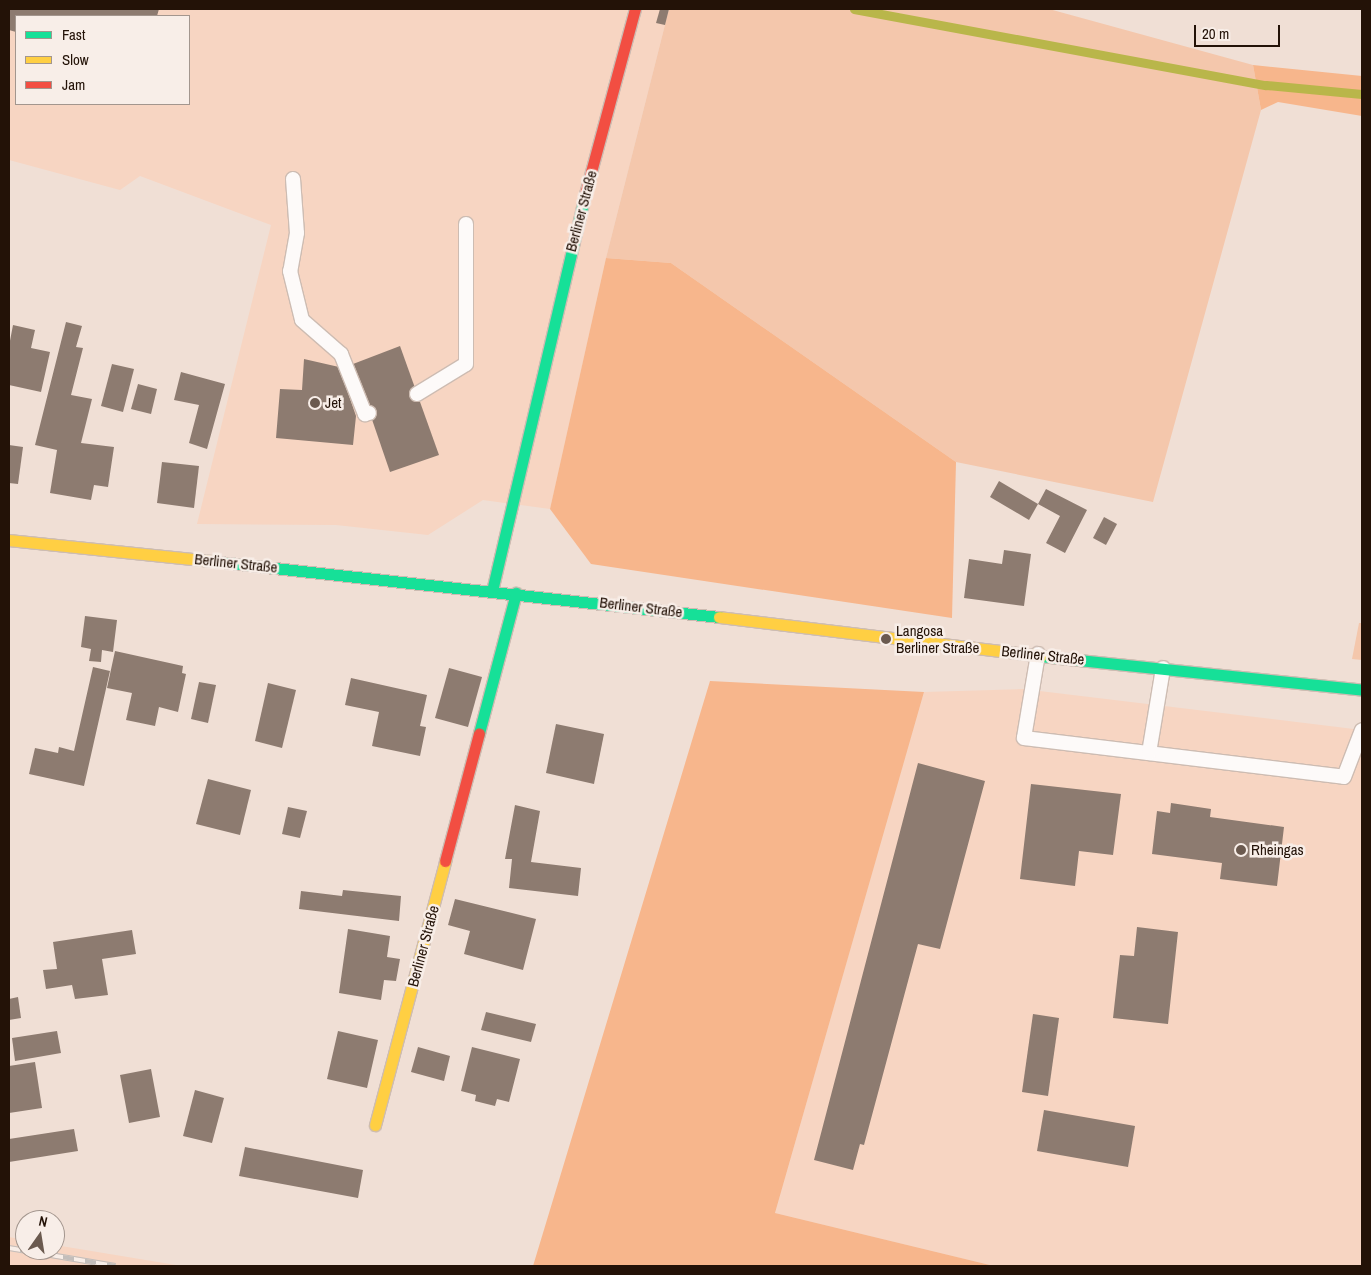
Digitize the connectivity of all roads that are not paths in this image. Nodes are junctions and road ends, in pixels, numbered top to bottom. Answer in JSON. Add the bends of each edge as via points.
{"nodes":[{"id":1,"x":635,"y":9,"type":"edge"},
{"id":2,"x":293,"y":178,"type":"dead end"},
{"id":3,"x":466,"y":224,"type":"dead end"},
{"id":4,"x":417,"y":394,"type":"dead end"},
{"id":5,"x":369,"y":413,"type":"dead end"},
{"id":6,"x":9,"y":540,"type":"edge"},
{"id":7,"x":492,"y":591,"type":"junction"},
{"id":8,"x":516,"y":593,"type":"junction"},
{"id":9,"x":1038,"y":654,"type":"junction"},
{"id":10,"x":1163,"y":668,"type":"junction"},
{"id":11,"x":1362,"y":690,"type":"edge"},
{"id":12,"x":1362,"y":730,"type":"edge"},
{"id":13,"x":1148,"y":753,"type":"junction"},
{"id":14,"x":376,"y":1125,"type":"dead end"}],
"edges":[{"from":1,"to":7,"type":"main road","name":"Berliner Straße","via":[[568,262]]},
{"from":2,"to":5,"type":"lane","via":[[297,233],[290,271],[302,320],[341,354],[365,414]]},
{"from":3,"to":4,"type":"lane","via":[[466,364]]},
{"from":6,"to":7,"type":"main road","name":"Berliner Straße"},
{"from":7,"to":8,"type":"main road","name":"Berliner Straße"},
{"from":8,"to":9,"type":"main road","name":"Berliner Straße"},
{"from":8,"to":14,"type":"main road","name":"Berliner Straße"},
{"from":9,"to":10,"type":"main road","name":"Berliner Straße"},
{"from":9,"to":13,"type":"lane","via":[[1024,738]]},
{"from":10,"to":11,"type":"main road","name":"Berliner Straße"},
{"from":10,"to":13,"type":"lane"},
{"from":12,"to":13,"type":"lane","via":[[1344,777]]}]}
